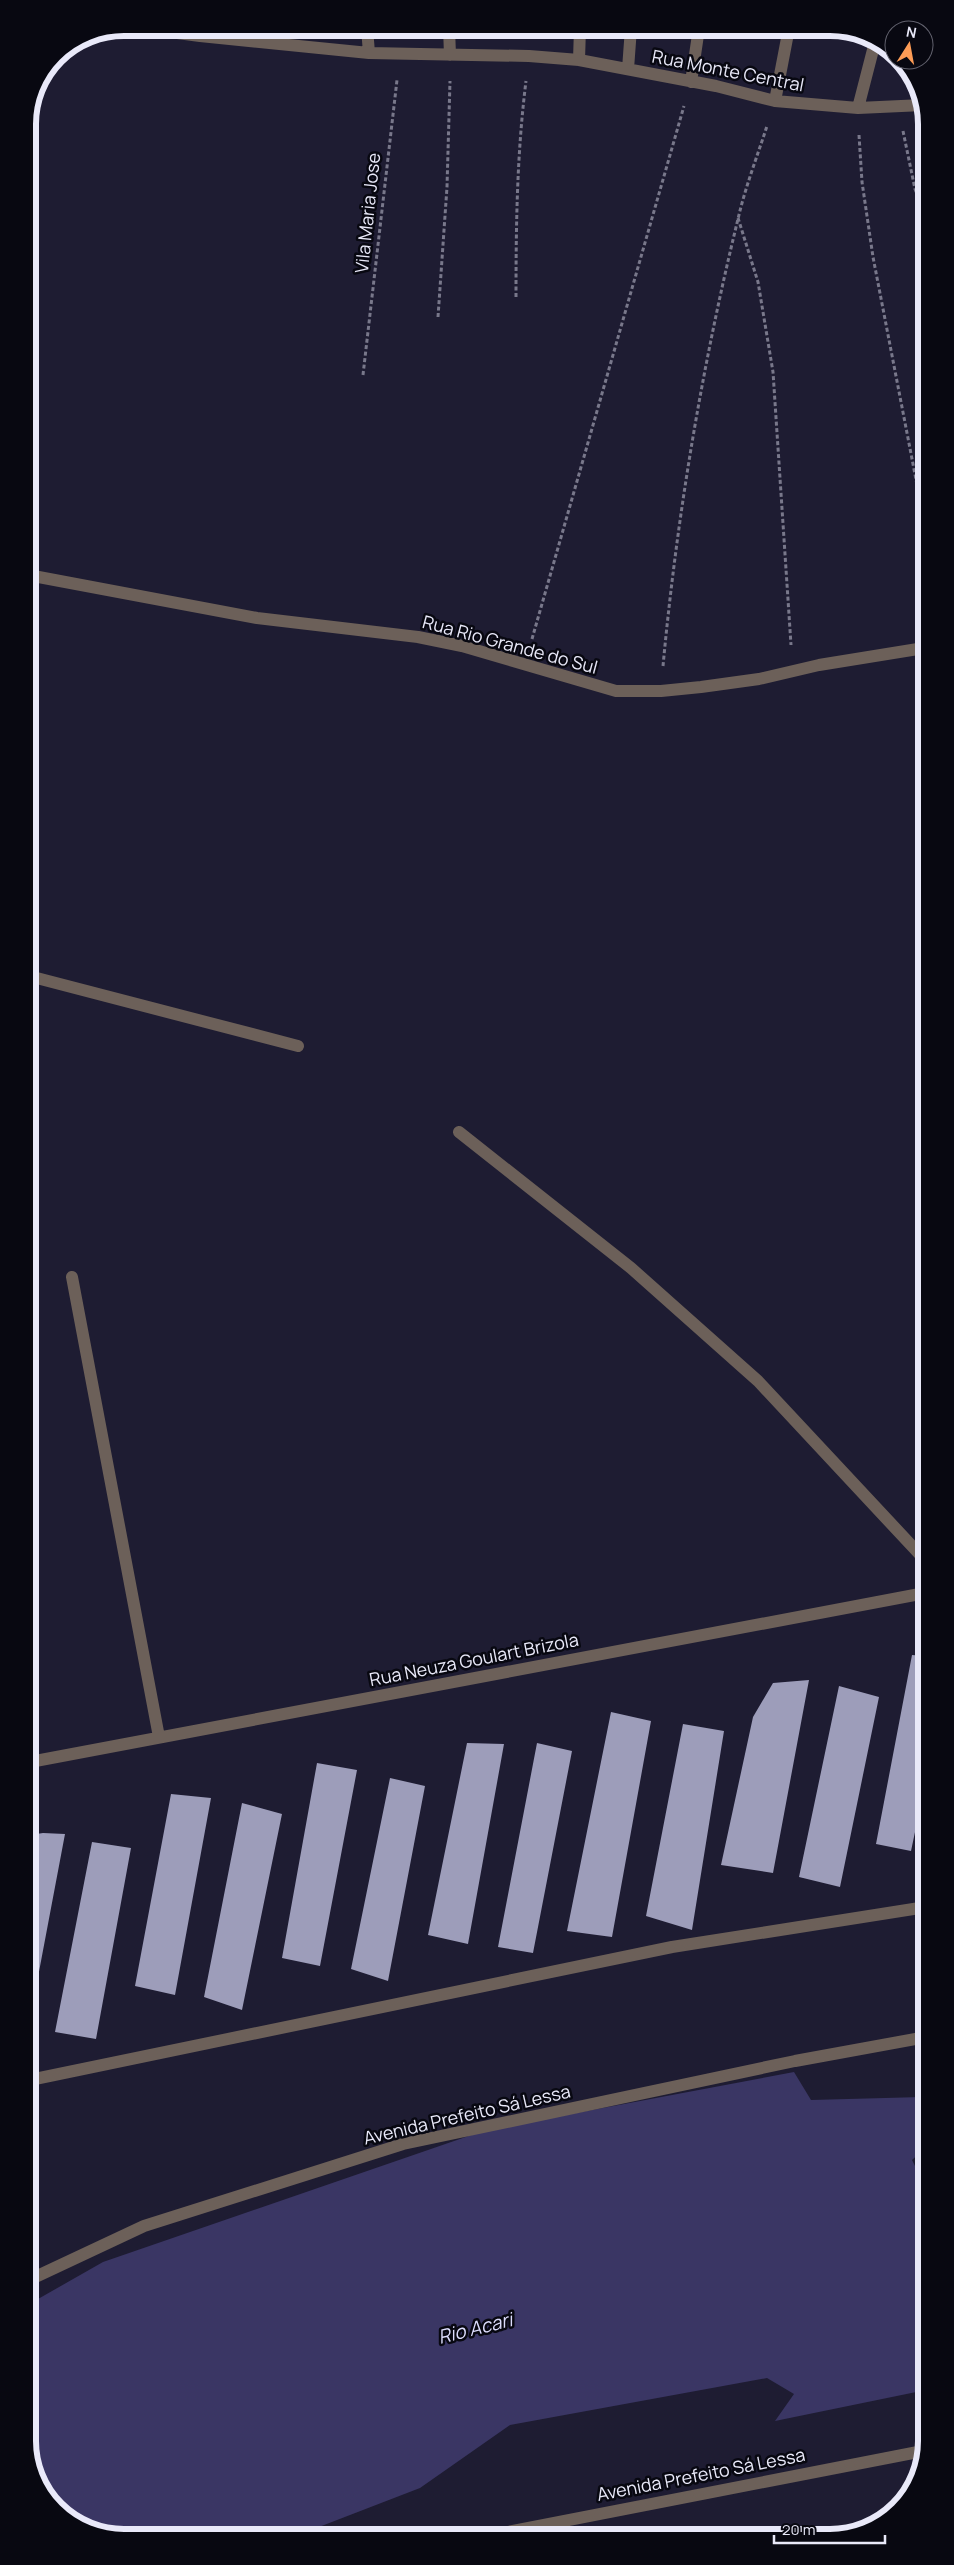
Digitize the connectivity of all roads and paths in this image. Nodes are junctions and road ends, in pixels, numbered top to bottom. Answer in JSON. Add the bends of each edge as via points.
{"nodes":[{"id":1,"x":231,"y":36,"type":"edge"},
{"id":2,"x":368,"y":36,"type":"edge"},
{"id":3,"x":449,"y":36,"type":"edge"},
{"id":4,"x":580,"y":36,"type":"edge"},
{"id":5,"x":630,"y":36,"type":"edge"},
{"id":6,"x":698,"y":36,"type":"edge"},
{"id":7,"x":787,"y":36,"type":"edge"},
{"id":8,"x":874,"y":48,"type":"edge"},
{"id":9,"x":369,"y":53,"type":"junction"},
{"id":10,"x":399,"y":54,"type":"junction"},
{"id":11,"x":450,"y":55,"type":"junction"},
{"id":12,"x":529,"y":56,"type":"junction"},
{"id":13,"x":579,"y":60,"type":"junction"},
{"id":14,"x":628,"y":69,"type":"junction"},
{"id":15,"x":691,"y":82,"type":"junction"},
{"id":16,"x":775,"y":101,"type":"junction"},
{"id":17,"x":916,"y":106,"type":"edge"},
{"id":18,"x":898,"y":107,"type":"junction"},
{"id":19,"x":858,"y":108,"type":"junction"},
{"id":20,"x":918,"y":197,"type":"edge"},
{"id":21,"x":738,"y":218,"type":"junction"},
{"id":22,"x":516,"y":297,"type":"dead end"},
{"id":23,"x":438,"y":317,"type":"dead end"},
{"id":24,"x":363,"y":375,"type":"dead end"},
{"id":25,"x":918,"y":490,"type":"edge"},
{"id":26,"x":36,"y":577,"type":"edge"},
{"id":27,"x":918,"y":649,"type":"edge"},
{"id":28,"x":525,"y":664,"type":"junction"},
{"id":29,"x":792,"y":671,"type":"junction"},
{"id":30,"x":661,"y":691,"type":"junction"},
{"id":31,"x":36,"y":978,"type":"edge"},
{"id":32,"x":298,"y":1046,"type":"dead end"},
{"id":33,"x":459,"y":1132,"type":"dead end"},
{"id":34,"x":72,"y":1277,"type":"dead end"},
{"id":35,"x":918,"y":1552,"type":"edge"},
{"id":36,"x":918,"y":1594,"type":"edge"},
{"id":37,"x":159,"y":1737,"type":"junction"},
{"id":38,"x":36,"y":1761,"type":"edge"},
{"id":39,"x":918,"y":1908,"type":"edge"},
{"id":40,"x":918,"y":2038,"type":"edge"},
{"id":41,"x":36,"y":2079,"type":"edge"},
{"id":42,"x":36,"y":2277,"type":"edge"},
{"id":43,"x":917,"y":2452,"type":"edge"},
{"id":44,"x":523,"y":2529,"type":"edge"}],
"edges":[{"from":1,"to":9,"type":"street","name":"Rua Monte Central"},
{"from":2,"to":9,"type":"street"},
{"from":3,"to":11,"type":"street"},
{"from":4,"to":13,"type":"street"},
{"from":5,"to":14,"type":"street"},
{"from":6,"to":15,"type":"street"},
{"from":7,"to":16,"type":"street"},
{"from":8,"to":19,"type":"street"},
{"from":9,"to":10,"type":"street","name":"Rua Monte Central"},
{"from":10,"to":11,"type":"street","name":"Rua Monte Central"},
{"from":10,"to":24,"type":"path","name":"Vila Maria Jose"},
{"from":11,"to":12,"type":"street","name":"Rua Monte Central"},
{"from":11,"to":23,"type":"path","via":[[447,187]]},
{"from":12,"to":13,"type":"street","name":"Rua Monte Central"},
{"from":12,"to":22,"type":"path","via":[[519,141]]},
{"from":13,"to":14,"type":"street","name":"Rua Monte Central"},
{"from":14,"to":15,"type":"street","name":"Rua Monte Central"},
{"from":15,"to":16,"type":"street","name":"Rua Monte Central"},
{"from":15,"to":28,"type":"path"},
{"from":16,"to":19,"type":"street","name":"Rua Monte Central"},
{"from":16,"to":21,"type":"path"},
{"from":17,"to":18,"type":"street","name":"Rua Monte Central"},
{"from":18,"to":19,"type":"street","name":"Rua Monte Central"},
{"from":18,"to":20,"type":"path"},
{"from":19,"to":25,"type":"path","via":[[862,182],[870,239]]},
{"from":21,"to":29,"type":"path","via":[[758,282],[773,372]]},
{"from":21,"to":30,"type":"path","via":[[702,383],[687,474]]},
{"from":26,"to":28,"type":"street","name":"Rua Rio Grande do Sul","via":[[257,618],[418,637]]},
{"from":27,"to":29,"type":"street","name":"Rua Rio Grande do Sul"},
{"from":28,"to":30,"type":"street","name":"Rua Rio Grande do Sul","via":[[616,691]]},
{"from":29,"to":30,"type":"street","name":"Rua Rio Grande do Sul","via":[[759,679]]},
{"from":31,"to":32,"type":"street"},
{"from":33,"to":35,"type":"street","via":[[631,1268],[758,1381]]},
{"from":34,"to":37,"type":"street"},
{"from":36,"to":37,"type":"street","name":"Rua Neuza Goulart Brizola"},
{"from":37,"to":38,"type":"street","name":"Rua Neuza Goulart Brizola"},
{"from":39,"to":41,"type":"street","via":[[672,1947]]},
{"from":40,"to":42,"type":"street","name":"Avenida Prefeito Sá Lessa","via":[[795,2061],[403,2144],[144,2226]]},
{"from":43,"to":44,"type":"street","name":"Avenida Prefeito Sá Lessa"}]}
